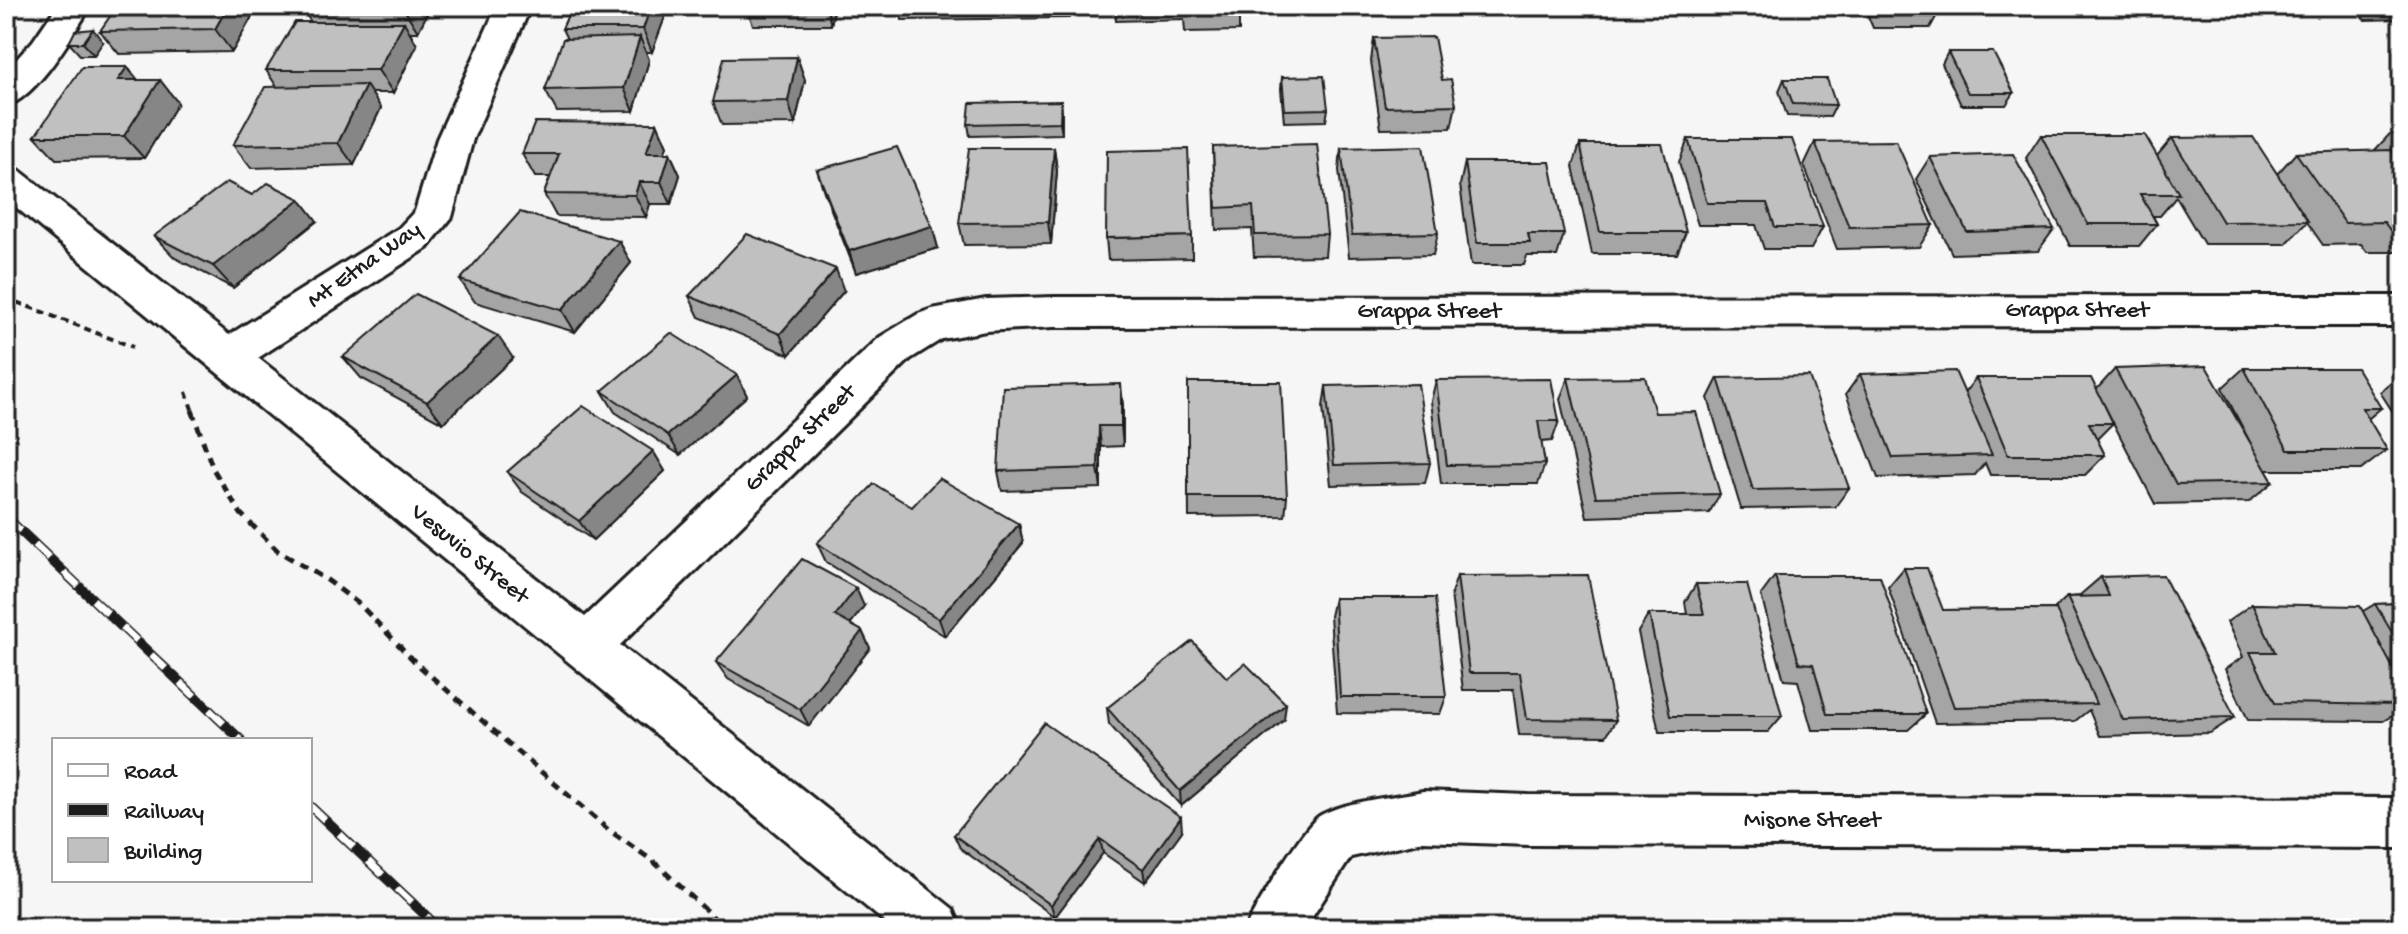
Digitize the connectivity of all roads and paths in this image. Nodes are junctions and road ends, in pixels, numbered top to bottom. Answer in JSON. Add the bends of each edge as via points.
{"nodes":[{"id":1,"x":74,"y":6,"type":"edge"},
{"id":2,"x":514,"y":6,"type":"edge"},
{"id":3,"x":6,"y":94,"type":"edge"},
{"id":4,"x":6,"y":179,"type":"edge"},
{"id":5,"x":6,"y":298,"type":"edge"},
{"id":6,"x":2402,"y":311,"type":"edge"},
{"id":7,"x":133,"y":347,"type":"dead end"},
{"id":8,"x":226,"y":358,"type":"junction"},
{"id":9,"x":186,"y":392,"type":"dead end"},
{"id":10,"x":585,"y":648,"type":"junction"},
{"id":11,"x":2402,"y":823,"type":"edge"},
{"id":12,"x":725,"y":928,"type":"edge"},
{"id":13,"x":934,"y":928,"type":"edge"},
{"id":14,"x":1273,"y":928,"type":"edge"}],
"edges":[{"from":1,"to":3,"type":"street"},
{"from":2,"to":8,"type":"street","name":"Mt Etna Way","via":[[455,139],[433,217],[413,238]]},
{"from":4,"to":8,"type":"street","name":"Vesuvio Street"},
{"from":5,"to":7,"type":"path"},
{"from":6,"to":10,"type":"street","name":"Grappa Street","via":[[1054,312],[932,325],[895,348]]},
{"from":8,"to":10,"type":"street","name":"Vesuvio Street"},
{"from":9,"to":12,"type":"path","via":[[213,469],[278,551],[359,604],[418,665],[606,828],[653,861]]},
{"from":10,"to":13,"type":"street","name":"Vesuvio Street"},
{"from":11,"to":14,"type":"street","name":"Misone Street","via":[[1423,816],[1335,835]]}]}
